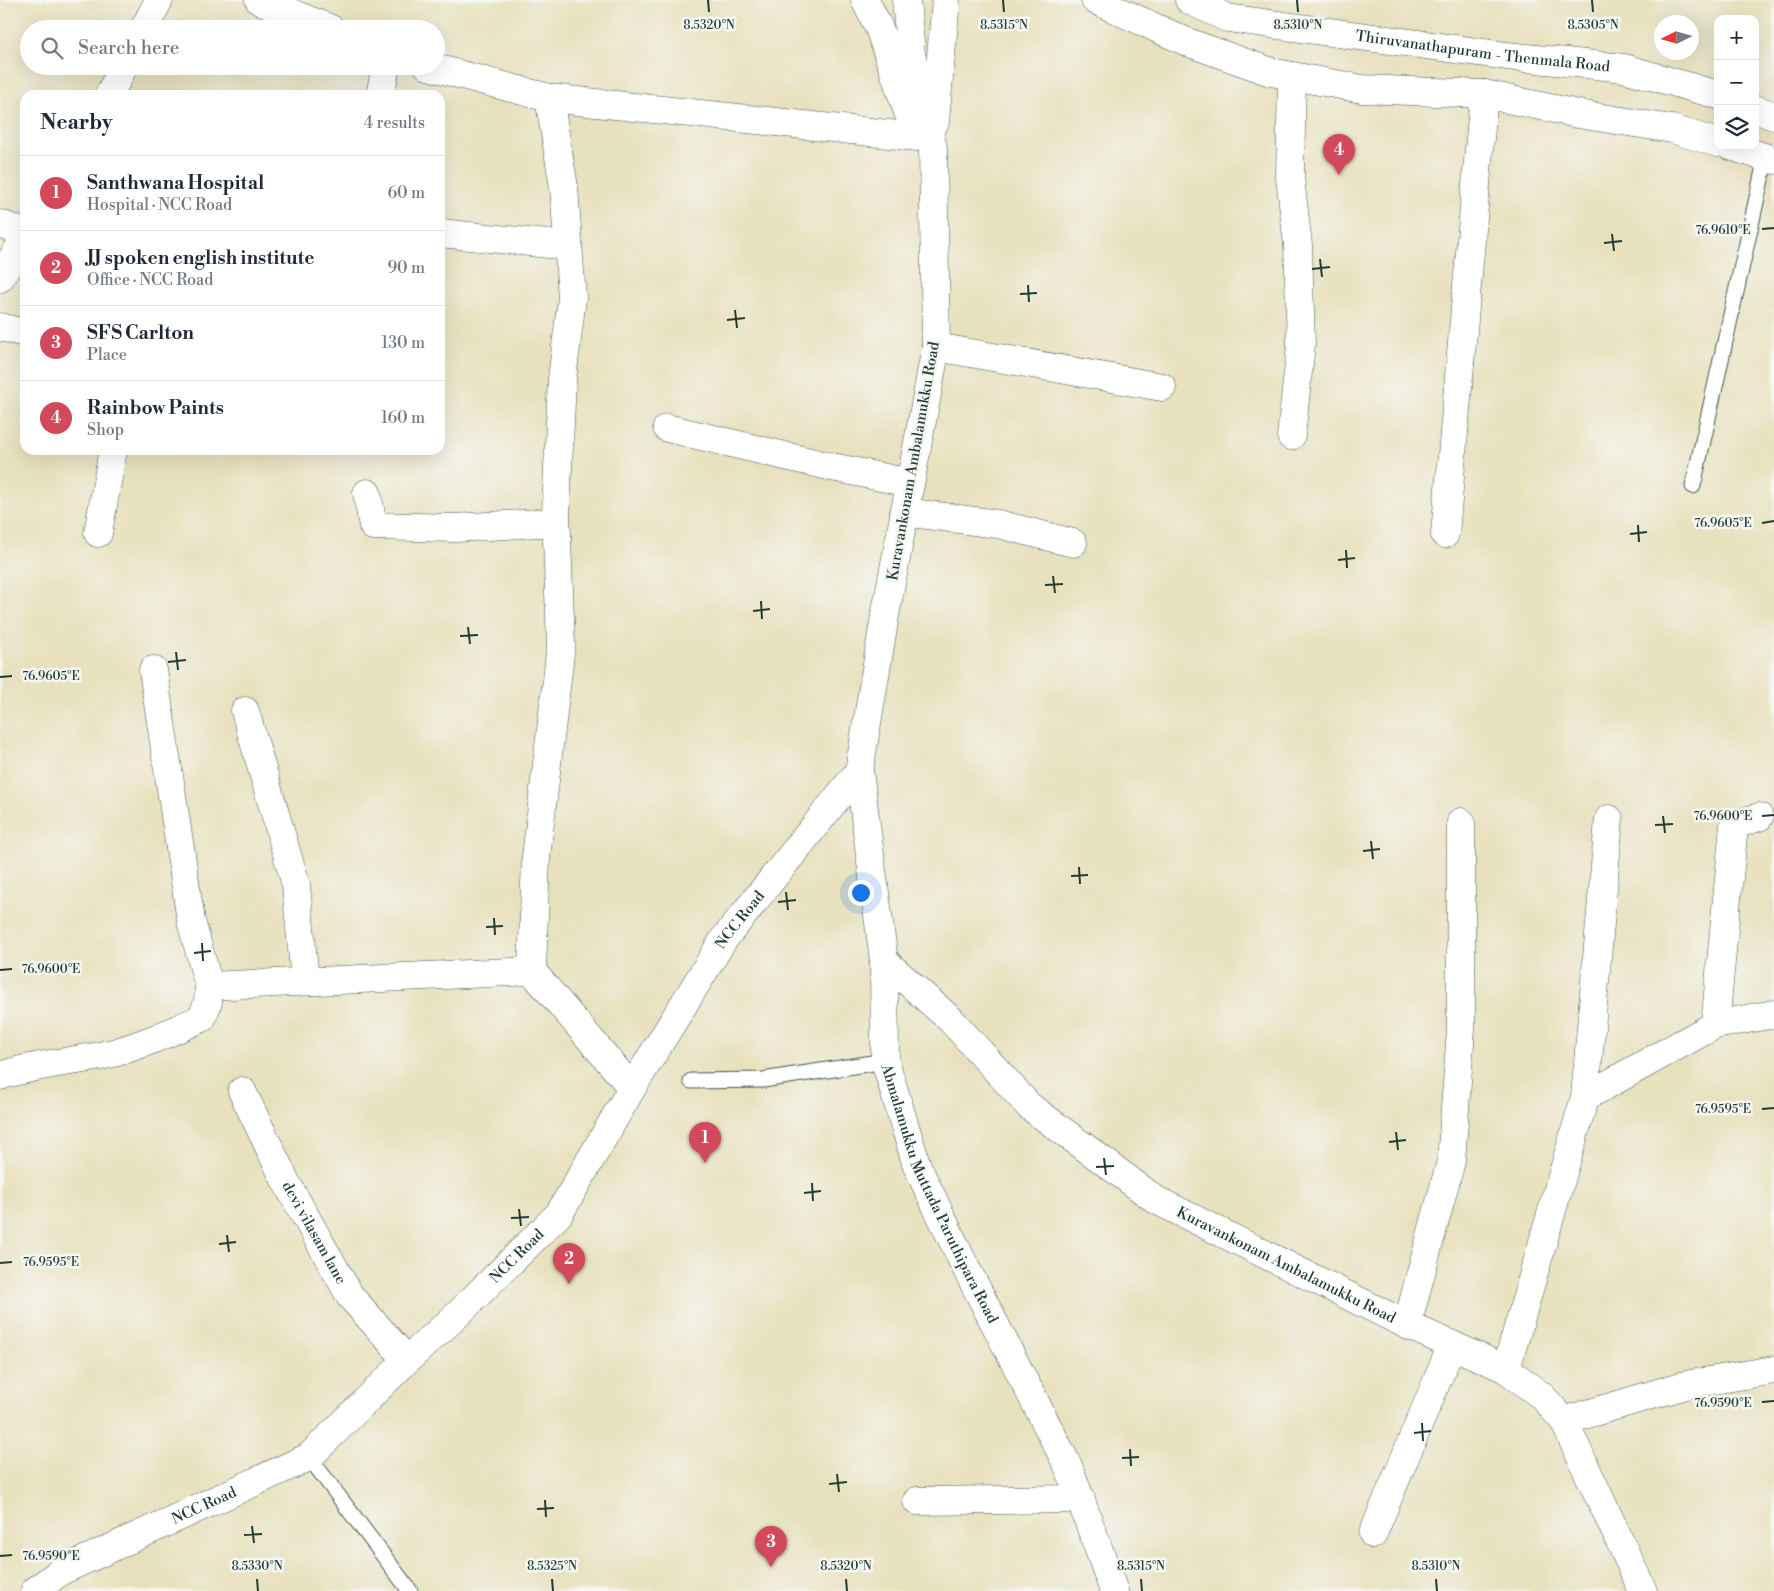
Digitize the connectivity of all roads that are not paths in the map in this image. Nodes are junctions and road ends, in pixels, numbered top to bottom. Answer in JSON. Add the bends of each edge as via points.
{"nodes":[{"id":1,"x":159,"y":0,"type":"edge"},
{"id":2,"x":259,"y":0,"type":"edge"},
{"id":3,"x":865,"y":0,"type":"edge"},
{"id":4,"x":906,"y":0,"type":"edge"},
{"id":5,"x":946,"y":0,"type":"edge"},
{"id":6,"x":1095,"y":0,"type":"edge"},
{"id":7,"x":1189,"y":0,"type":"edge"},
{"id":8,"x":149,"y":20,"type":"edge"},
{"id":9,"x":309,"y":20,"type":"edge"},
{"id":10,"x":445,"y":70,"type":"edge"},
{"id":11,"x":119,"y":75,"type":"edge"},
{"id":12,"x":384,"y":75,"type":"edge"},
{"id":13,"x":1292,"y":76,"type":"junction"},
{"id":14,"x":112,"y":90,"type":"edge"},
{"id":15,"x":381,"y":90,"type":"edge"},
{"id":16,"x":1484,"y":94,"type":"junction"},
{"id":17,"x":1714,"y":94,"type":"edge"},
{"id":18,"x":549,"y":98,"type":"junction"},
{"id":19,"x":1759,"y":110,"type":"edge"},
{"id":20,"x":1774,"y":116,"type":"edge"},
{"id":21,"x":1714,"y":142,"type":"edge"},
{"id":22,"x":925,"y":143,"type":"junction"},
{"id":23,"x":1743,"y":150,"type":"edge"},
{"id":24,"x":1770,"y":158,"type":"edge"},
{"id":25,"x":0,"y":224,"type":"edge"},
{"id":26,"x":20,"y":231,"type":"edge"},
{"id":27,"x":445,"y":234,"type":"edge"},
{"id":28,"x":20,"y":246,"type":"edge"},
{"id":29,"x":568,"y":246,"type":"junction"},
{"id":30,"x":0,"y":278,"type":"edge"},
{"id":31,"x":0,"y":327,"type":"edge"},
{"id":32,"x":20,"y":332,"type":"edge"},
{"id":33,"x":936,"y":347,"type":"junction"},
{"id":34,"x":1162,"y":387,"type":"dead end"},
{"id":35,"x":667,"y":428,"type":"dead end"},
{"id":36,"x":1291,"y":436,"type":"dead end"},
{"id":37,"x":112,"y":455,"type":"edge"},
{"id":38,"x":910,"y":483,"type":"junction"},
{"id":39,"x":1693,"y":486,"type":"dead end"},
{"id":40,"x":367,"y":493,"type":"dead end"},
{"id":41,"x":904,"y":512,"type":"junction"},
{"id":42,"x":556,"y":522,"type":"junction"},
{"id":43,"x":98,"y":533,"type":"dead end"},
{"id":44,"x":1446,"y":534,"type":"dead end"},
{"id":45,"x":1073,"y":544,"type":"dead end"},
{"id":46,"x":153,"y":670,"type":"dead end"},
{"id":47,"x":245,"y":711,"type":"dead end"},
{"id":48,"x":859,"y":771,"type":"junction"},
{"id":49,"x":1759,"y":817,"type":"dead end"},
{"id":50,"x":1610,"y":819,"type":"dead end"},
{"id":51,"x":1461,"y":822,"type":"dead end"},
{"id":52,"x":884,"y":961,"type":"junction"},
{"id":53,"x":532,"y":971,"type":"junction"},
{"id":54,"x":305,"y":981,"type":"junction"},
{"id":55,"x":209,"y":986,"type":"junction"},
{"id":56,"x":1774,"y":1014,"type":"edge"},
{"id":57,"x":1715,"y":1025,"type":"junction"},
{"id":58,"x":885,"y":1061,"type":"junction"},
{"id":59,"x":0,"y":1076,"type":"edge"},
{"id":60,"x":691,"y":1081,"type":"dead end"},
{"id":61,"x":632,"y":1088,"type":"junction"},
{"id":62,"x":242,"y":1091,"type":"dead end"},
{"id":63,"x":1585,"y":1097,"type":"junction"},
{"id":64,"x":1408,"y":1325,"type":"junction"},
{"id":65,"x":1452,"y":1346,"type":"junction"},
{"id":66,"x":407,"y":1360,"type":"junction"},
{"id":67,"x":1506,"y":1369,"type":"junction"},
{"id":68,"x":1774,"y":1370,"type":"edge"},
{"id":69,"x":1564,"y":1421,"type":"junction"},
{"id":70,"x":309,"y":1457,"type":"junction"},
{"id":71,"x":1081,"y":1499,"type":"junction"},
{"id":72,"x":917,"y":1501,"type":"dead end"},
{"id":73,"x":1373,"y":1534,"type":"dead end"},
{"id":74,"x":35,"y":1591,"type":"edge"},
{"id":75,"x":410,"y":1591,"type":"edge"},
{"id":76,"x":1114,"y":1591,"type":"edge"},
{"id":77,"x":1643,"y":1591,"type":"edge"}],
"edges":[{"from":1,"to":8,"type":"street"},
{"from":2,"to":9,"type":"street"},
{"from":3,"to":22,"type":"street"},
{"from":4,"to":22,"type":"street","name":"Kuravankonam Ambalamukku Road"},
{"from":5,"to":22,"type":"street"},
{"from":6,"to":13,"type":"street","via":[[1187,42],[1271,72]]},
{"from":7,"to":17,"type":"street","name":"Thiruvanathapuram - Thenmala Road","via":[[1227,18],[1507,56],[1624,68]]},
{"from":10,"to":18,"type":"street"},
{"from":11,"to":14,"type":"street"},
{"from":12,"to":15,"type":"street"},
{"from":13,"to":16,"type":"street","via":[[1362,89]]},
{"from":13,"to":36,"type":"street","via":[[1290,178],[1298,244],[1301,345]]},
{"from":16,"to":21,"type":"street","via":[[1672,129]]},
{"from":16,"to":44,"type":"street"},
{"from":18,"to":22,"type":"street"},
{"from":18,"to":29,"type":"street","via":[[564,187]]},
{"from":19,"to":20,"type":"street"},
{"from":22,"to":33,"type":"street","name":"Kuravankonam Ambalamukku Road"},
{"from":23,"to":24,"type":"street"},
{"from":24,"to":39,"type":"lane"},
{"from":25,"to":26,"type":"street"},
{"from":27,"to":29,"type":"street"},
{"from":28,"to":30,"type":"street"},
{"from":29,"to":42,"type":"street","via":[[572,298],[562,379]]},
{"from":31,"to":32,"type":"street"},
{"from":33,"to":34,"type":"street"},
{"from":33,"to":38,"type":"street","name":"Kuravankonam Ambalamukku Road"},
{"from":35,"to":38,"type":"street"},
{"from":37,"to":43,"type":"street"},
{"from":38,"to":41,"type":"street","name":"Kuravankonam Ambalamukku Road"},
{"from":40,"to":42,"type":"street","via":[[373,526],[455,528]]},
{"from":41,"to":45,"type":"street","via":[[998,524]]},
{"from":41,"to":48,"type":"street","name":"Kuravankonam Ambalamukku Road"},
{"from":42,"to":53,"type":"street","via":[[561,645],[536,857]]},
{"from":46,"to":55,"type":"street","via":[[191,921]]},
{"from":47,"to":54,"type":"street","via":[[296,885]]},
{"from":48,"to":52,"type":"street","name":"Abmalamukku Muttada Paruthipara Road"},
{"from":48,"to":61,"type":"street","name":"NCC Road","via":[[724,939]]},
{"from":49,"to":57,"type":"street","via":[[1734,825]]},
{"from":50,"to":63,"type":"street"},
{"from":51,"to":64,"type":"street","via":[[1461,1030],[1451,1161]]},
{"from":52,"to":58,"type":"street","name":"Abmalamukku Muttada Paruthipara Road"},
{"from":52,"to":64,"type":"street","name":"Kuravankonam Ambalamukku Road","via":[[951,1020],[1029,1106],[1156,1200]]},
{"from":53,"to":54,"type":"street"},
{"from":53,"to":61,"type":"street"},
{"from":54,"to":55,"type":"street"},
{"from":55,"to":59,"type":"street","via":[[202,1018],[173,1031],[110,1054]]},
{"from":56,"to":57,"type":"street"},
{"from":57,"to":63,"type":"street"},
{"from":58,"to":60,"type":"lane","via":[[763,1080]]},
{"from":58,"to":71,"type":"street","name":"Abmalamukku Muttada Paruthipara Road","via":[[917,1166],[1069,1468]]},
{"from":61,"to":66,"type":"street","name":"NCC Road","via":[[559,1214]]},
{"from":62,"to":66,"type":"street","name":"devi vilasam lane","via":[[286,1182],[350,1296]]},
{"from":63,"to":67,"type":"street"},
{"from":64,"to":65,"type":"street","name":"Kuravankonam Ambalamukku Road"},
{"from":65,"to":67,"type":"street","name":"Kuravankonam Ambalamukku Road"},
{"from":65,"to":73,"type":"street"},
{"from":66,"to":70,"type":"street","name":"NCC Road"},
{"from":67,"to":69,"type":"street","name":"Kuravankonam Ambalamukku Road","via":[[1543,1397]]},
{"from":68,"to":69,"type":"street","via":[[1685,1385]]},
{"from":69,"to":77,"type":"street","name":"Kuravankonam Ambalamukku Road"},
{"from":70,"to":74,"type":"street","name":"NCC Road","via":[[61,1571]]},
{"from":70,"to":75,"type":"lane"},
{"from":71,"to":72,"type":"street"},
{"from":71,"to":76,"type":"street","name":"Abmalamukku Muttada Paruthipara Road"}]}
